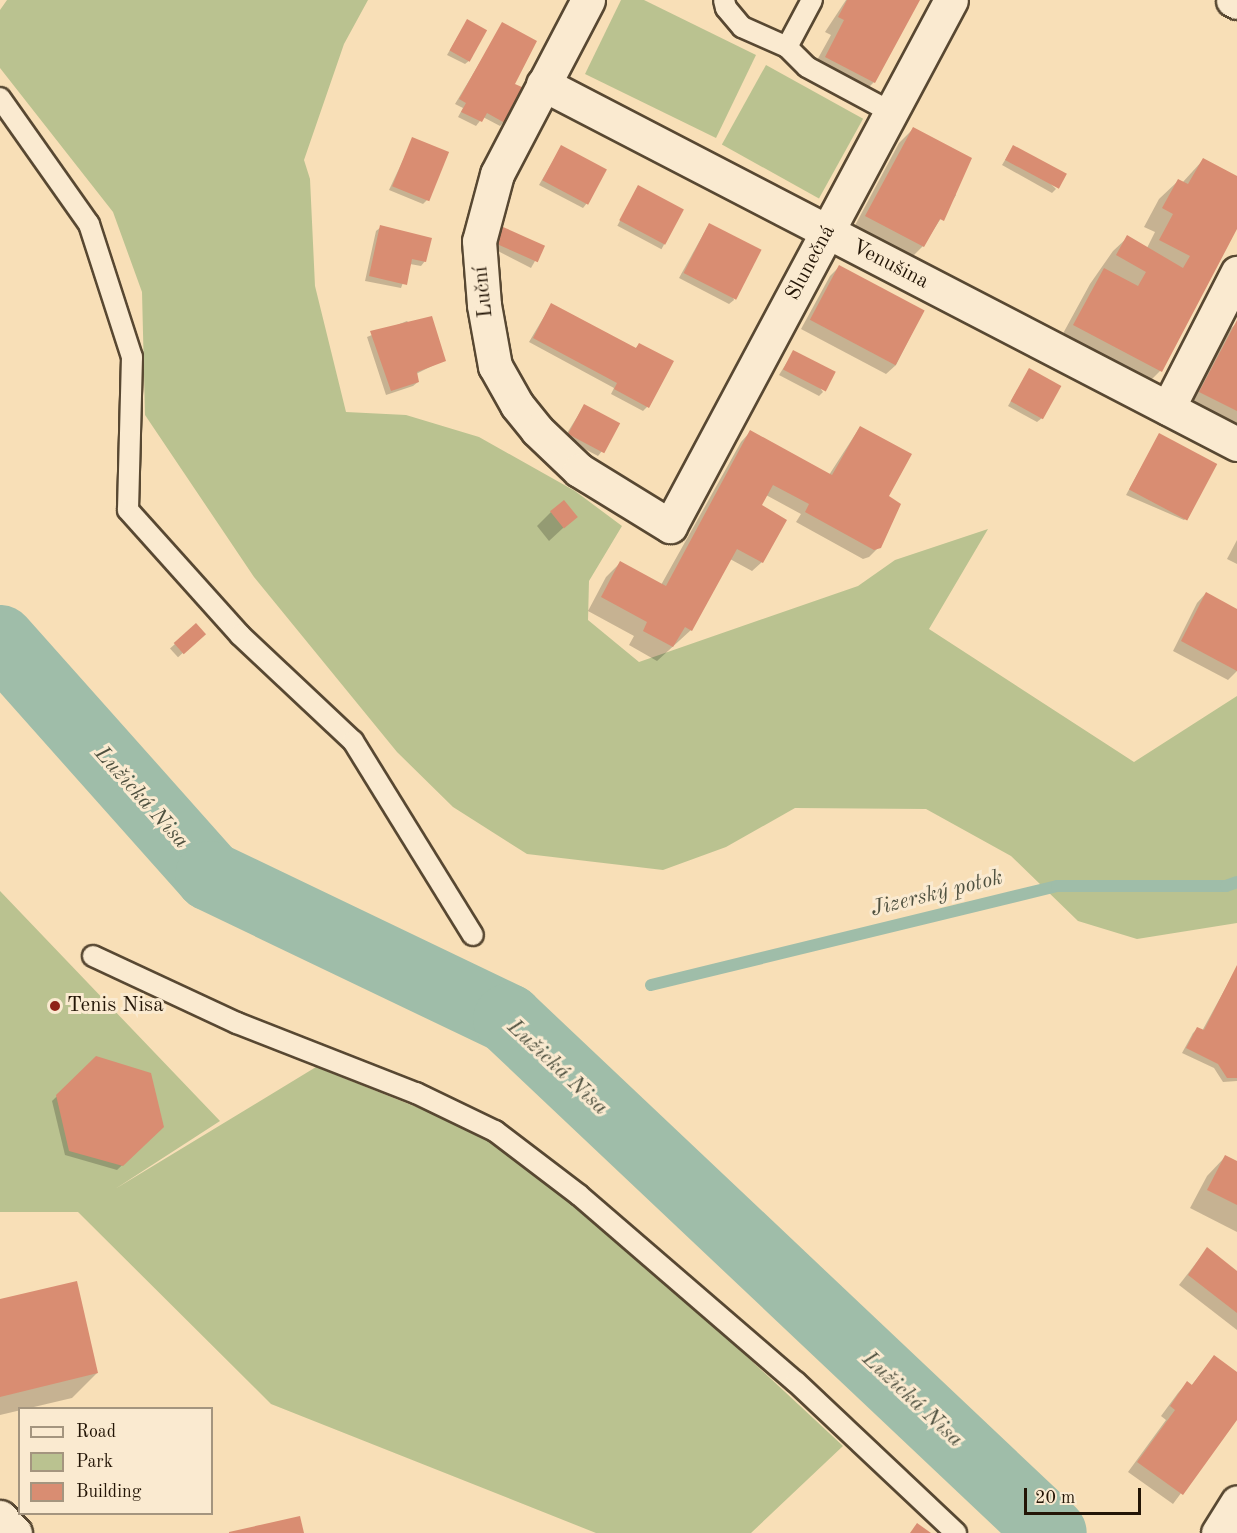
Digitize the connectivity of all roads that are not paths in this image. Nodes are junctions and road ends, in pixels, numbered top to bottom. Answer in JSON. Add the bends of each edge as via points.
{"nodes":[{"id":1,"x":588,"y":0,"type":"edge"},
{"id":2,"x":724,"y":0,"type":"edge"},
{"id":3,"x":812,"y":0,"type":"edge"},
{"id":4,"x":951,"y":0,"type":"edge"},
{"id":5,"x":786,"y":47,"type":"junction"},
{"id":6,"x":543,"y":84,"type":"junction"},
{"id":7,"x":0,"y":99,"type":"edge"},
{"id":8,"x":891,"y":112,"type":"junction"},
{"id":9,"x":827,"y":233,"type":"junction"},
{"id":10,"x":1237,"y":273,"type":"edge"},
{"id":11,"x":1168,"y":408,"type":"junction"},
{"id":12,"x":1237,"y":444,"type":"edge"},
{"id":13,"x":670,"y":526,"type":"joint"},
{"id":14,"x":473,"y":935,"type":"dead end"},
{"id":15,"x":93,"y":956,"type":"dead end"},
{"id":16,"x":1237,"y":1503,"type":"edge"},
{"id":17,"x":0,"y":1517,"type":"edge"},
{"id":18,"x":15,"y":1533,"type":"edge"},
{"id":19,"x":956,"y":1533,"type":"edge"},
{"id":20,"x":1218,"y":1533,"type":"edge"}],
"edges":[{"from":1,"to":6,"type":"street","name":"Luční"},
{"from":2,"to":5,"type":"lane","via":[[742,27]]},
{"from":3,"to":5,"type":"lane"},
{"from":4,"to":8,"type":"street","name":"Slunečná"},
{"from":5,"to":8,"type":"lane","via":[[807,67]]},
{"from":6,"to":9,"type":"street","name":"Venušina"},
{"from":6,"to":13,"type":"street","name":"Luční","via":[[497,174],[479,241],[484,305],[495,366],[517,405],[537,430],[579,470]]},
{"from":7,"to":14,"type":"lane","via":[[89,224],[132,357],[128,510],[240,634],[353,741]]},
{"from":8,"to":9,"type":"street","name":"Slunečná"},
{"from":9,"to":11,"type":"street","name":"Venušina"},
{"from":9,"to":13,"type":"street","name":"Slunečná"},
{"from":10,"to":11,"type":"street"},
{"from":11,"to":12,"type":"street","name":"Venušina"},
{"from":15,"to":19,"type":"lane","via":[[237,1023],[416,1093],[495,1131],[579,1195],[796,1382]]},
{"from":16,"to":20,"type":"street"},
{"from":17,"to":18,"type":"street"}]}
